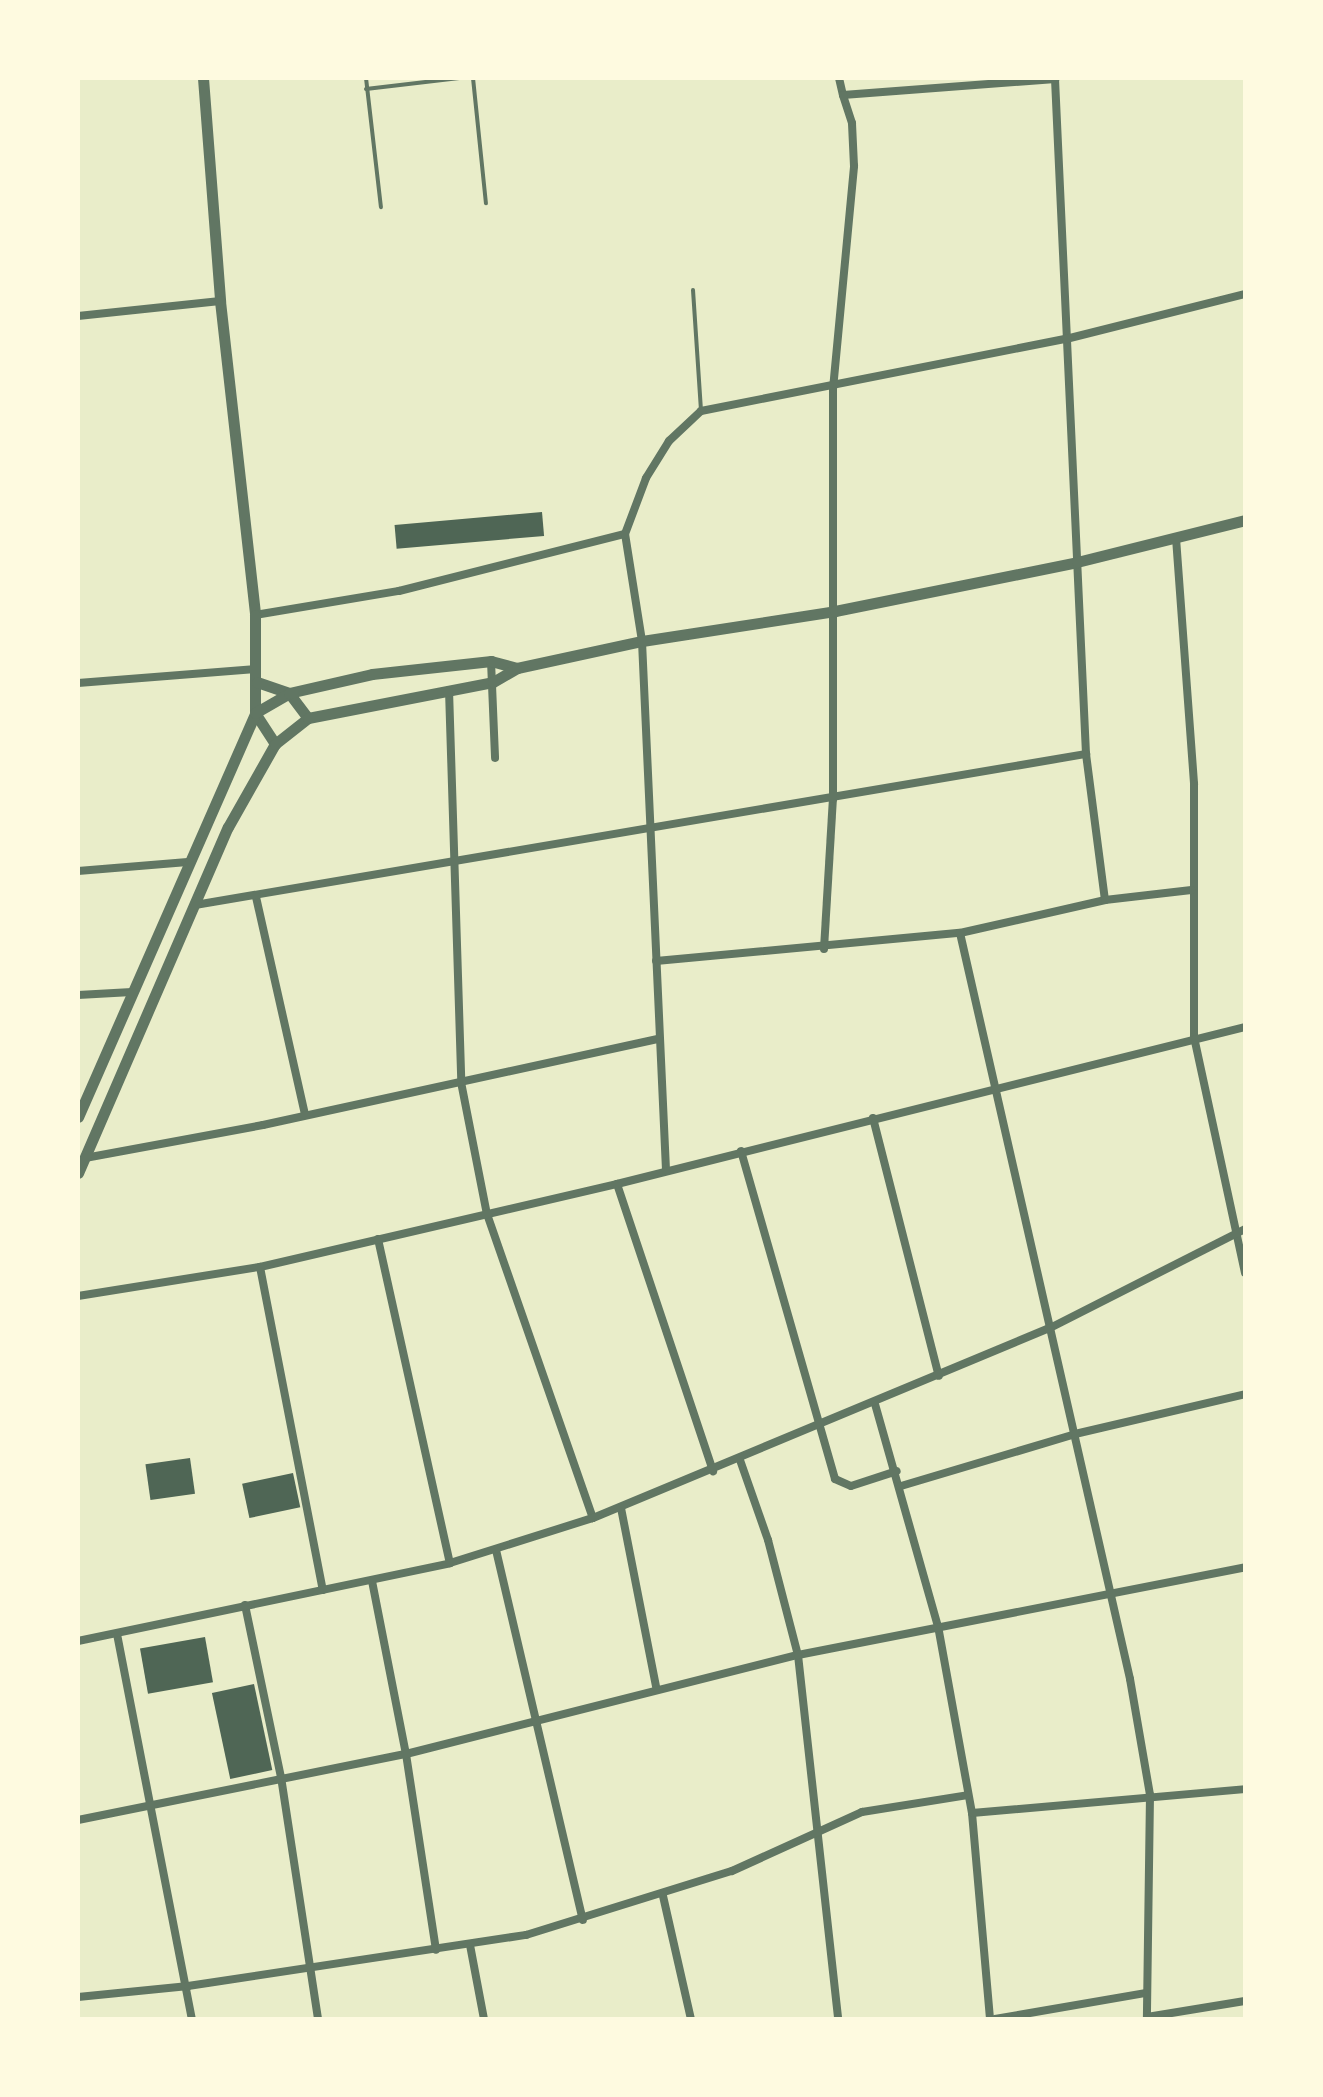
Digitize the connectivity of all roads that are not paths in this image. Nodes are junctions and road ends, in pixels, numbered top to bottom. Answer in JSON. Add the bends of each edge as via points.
{"nodes":[{"id":1,"x":203,"y":78,"type":"edge"},
{"id":2,"x":366,"y":78,"type":"edge"},
{"id":3,"x":459,"y":78,"type":"edge"},
{"id":4,"x":473,"y":78,"type":"edge"},
{"id":5,"x":839,"y":78,"type":"edge"},
{"id":6,"x":1056,"y":79,"type":"edge"},
{"id":7,"x":968,"y":82,"type":"edge"},
{"id":8,"x":366,"y":89,"type":"junction"},
{"id":9,"x":843,"y":95,"type":"junction"},
{"id":10,"x":486,"y":203,"type":"dead end"},
{"id":11,"x":381,"y":207,"type":"dead end"},
{"id":12,"x":693,"y":290,"type":"dead end"},
{"id":13,"x":1245,"y":294,"type":"edge"},
{"id":14,"x":220,"y":301,"type":"junction"},
{"id":15,"x":78,"y":316,"type":"edge"},
{"id":16,"x":1066,"y":339,"type":"junction"},
{"id":17,"x":833,"y":389,"type":"junction"},
{"id":18,"x":701,"y":411,"type":"junction"},
{"id":19,"x":1245,"y":520,"type":"edge"},
{"id":20,"x":625,"y":534,"type":"junction"},
{"id":21,"x":1176,"y":538,"type":"junction"},
{"id":22,"x":1077,"y":562,"type":"junction"},
{"id":23,"x":835,"y":611,"type":"junction"},
{"id":24,"x":255,"y":615,"type":"junction"},
{"id":25,"x":642,"y":641,"type":"junction"},
{"id":26,"x":491,"y":661,"type":"junction"},
{"id":27,"x":517,"y":668,"type":"junction"},
{"id":28,"x":256,"y":669,"type":"junction"},
{"id":29,"x":257,"y":682,"type":"junction"},
{"id":30,"x":493,"y":682,"type":"junction"},
{"id":31,"x":78,"y":683,"type":"edge"},
{"id":32,"x":449,"y":690,"type":"junction"},
{"id":33,"x":289,"y":693,"type":"junction"},
{"id":34,"x":255,"y":713,"type":"junction"},
{"id":35,"x":308,"y":718,"type":"junction"},
{"id":36,"x":275,"y":744,"type":"junction"},
{"id":37,"x":1086,"y":754,"type":"junction"},
{"id":38,"x":495,"y":758,"type":"dead end"},
{"id":39,"x":833,"y":799,"type":"junction"},
{"id":40,"x":652,"y":827,"type":"junction"},
{"id":41,"x":188,"y":862,"type":"junction"},
{"id":42,"x":457,"y":863,"type":"junction"},
{"id":43,"x":78,"y":871,"type":"edge"},
{"id":44,"x":1191,"y":890,"type":"junction"},
{"id":45,"x":256,"y":897,"type":"junction"},
{"id":46,"x":1105,"y":900,"type":"junction"},
{"id":47,"x":195,"y":905,"type":"junction"},
{"id":48,"x":960,"y":933,"type":"junction"},
{"id":49,"x":824,"y":949,"type":"junction"},
{"id":50,"x":656,"y":961,"type":"junction"},
{"id":51,"x":132,"y":992,"type":"junction"},
{"id":52,"x":78,"y":995,"type":"edge"},
{"id":53,"x":1245,"y":1027,"type":"edge"},
{"id":54,"x":1194,"y":1037,"type":"junction"},
{"id":55,"x":659,"y":1039,"type":"junction"},
{"id":56,"x":461,"y":1082,"type":"junction"},
{"id":57,"x":997,"y":1088,"type":"junction"},
{"id":58,"x":305,"y":1115,"type":"junction"},
{"id":59,"x":78,"y":1117,"type":"edge"},
{"id":60,"x":873,"y":1118,"type":"junction"},
{"id":61,"x":741,"y":1151,"type":"junction"},
{"id":62,"x":85,"y":1158,"type":"junction"},
{"id":63,"x":666,"y":1170,"type":"junction"},
{"id":64,"x":78,"y":1173,"type":"edge"},
{"id":65,"x":617,"y":1184,"type":"junction"},
{"id":66,"x":487,"y":1214,"type":"junction"},
{"id":67,"x":1242,"y":1231,"type":"edge"},
{"id":68,"x":378,"y":1239,"type":"junction"},
{"id":69,"x":260,"y":1267,"type":"junction"},
{"id":70,"x":1245,"y":1273,"type":"edge"},
{"id":71,"x":78,"y":1296,"type":"edge"},
{"id":72,"x":1048,"y":1329,"type":"junction"},
{"id":73,"x":939,"y":1376,"type":"junction"},
{"id":74,"x":1245,"y":1394,"type":"edge"},
{"id":75,"x":875,"y":1404,"type":"junction"},
{"id":76,"x":821,"y":1426,"type":"junction"},
{"id":77,"x":1075,"y":1434,"type":"junction"},
{"id":78,"x":740,"y":1460,"type":"junction"},
{"id":79,"x":713,"y":1471,"type":"junction"},
{"id":80,"x":897,"y":1471,"type":"junction"},
{"id":81,"x":901,"y":1486,"type":"junction"},
{"id":82,"x":621,"y":1508,"type":"junction"},
{"id":83,"x":593,"y":1518,"type":"junction"},
{"id":84,"x":496,"y":1550,"type":"junction"},
{"id":85,"x":450,"y":1563,"type":"junction"},
{"id":86,"x":1245,"y":1567,"type":"edge"},
{"id":87,"x":372,"y":1581,"type":"junction"},
{"id":88,"x":323,"y":1590,"type":"junction"},
{"id":89,"x":1113,"y":1592,"type":"junction"},
{"id":90,"x":245,"y":1605,"type":"junction"},
{"id":91,"x":938,"y":1626,"type":"junction"},
{"id":92,"x":117,"y":1634,"type":"junction"},
{"id":93,"x":78,"y":1641,"type":"edge"},
{"id":94,"x":798,"y":1655,"type":"junction"},
{"id":95,"x":656,"y":1687,"type":"junction"},
{"id":96,"x":537,"y":1722,"type":"junction"},
{"id":97,"x":406,"y":1754,"type":"junction"},
{"id":98,"x":281,"y":1777,"type":"junction"},
{"id":99,"x":1245,"y":1789,"type":"edge"},
{"id":100,"x":968,"y":1795,"type":"junction"},
{"id":101,"x":1150,"y":1795,"type":"junction"},
{"id":102,"x":152,"y":1806,"type":"junction"},
{"id":103,"x":972,"y":1813,"type":"junction"},
{"id":104,"x":78,"y":1820,"type":"edge"},
{"id":105,"x":817,"y":1833,"type":"junction"},
{"id":106,"x":663,"y":1896,"type":"junction"},
{"id":107,"x":583,"y":1920,"type":"junction"},
{"id":108,"x":470,"y":1945,"type":"junction"},
{"id":109,"x":436,"y":1950,"type":"junction"},
{"id":110,"x":312,"y":1966,"type":"junction"},
{"id":111,"x":188,"y":1986,"type":"junction"},
{"id":112,"x":1145,"y":1993,"type":"junction"},
{"id":113,"x":78,"y":1997,"type":"edge"},
{"id":114,"x":1245,"y":2001,"type":"edge"},
{"id":115,"x":1147,"y":2018,"type":"edge"},
{"id":116,"x":192,"y":2019,"type":"edge"},
{"id":117,"x":318,"y":2019,"type":"edge"},
{"id":118,"x":484,"y":2019,"type":"edge"},
{"id":119,"x":691,"y":2019,"type":"edge"},
{"id":120,"x":838,"y":2019,"type":"edge"},
{"id":121,"x":992,"y":2019,"type":"edge"}],
"edges":[{"from":1,"to":14,"type":"street"},
{"from":2,"to":8,"type":"lane"},
{"from":3,"to":8,"type":"lane"},
{"from":4,"to":10,"type":"lane"},
{"from":5,"to":9,"type":"street"},
{"from":6,"to":7,"type":"street"},
{"from":6,"to":16,"type":"street"},
{"from":7,"to":9,"type":"street"},
{"from":8,"to":11,"type":"lane"},
{"from":9,"to":17,"type":"street","via":[[852,123],[854,166]]},
{"from":12,"to":18,"type":"lane"},
{"from":13,"to":16,"type":"street"},
{"from":14,"to":15,"type":"street"},
{"from":14,"to":24,"type":"street"},
{"from":16,"to":17,"type":"street"},
{"from":16,"to":22,"type":"street"},
{"from":17,"to":18,"type":"street"},
{"from":17,"to":23,"type":"street"},
{"from":18,"to":20,"type":"street","via":[[683,424],[662,453]]},
{"from":19,"to":21,"type":"street"},
{"from":20,"to":24,"type":"street","via":[[399,591]]},
{"from":20,"to":25,"type":"street"},
{"from":21,"to":22,"type":"street"},
{"from":21,"to":44,"type":"street","via":[[1194,784]]},
{"from":22,"to":23,"type":"street"},
{"from":22,"to":37,"type":"street"},
{"from":23,"to":25,"type":"street"},
{"from":23,"to":39,"type":"street"},
{"from":24,"to":28,"type":"street"},
{"from":25,"to":27,"type":"street"},
{"from":25,"to":40,"type":"street"},
{"from":26,"to":27,"type":"street"},
{"from":26,"to":30,"type":"street"},
{"from":26,"to":33,"type":"street","via":[[372,674]]},
{"from":27,"to":30,"type":"street"},
{"from":28,"to":29,"type":"street"},
{"from":28,"to":31,"type":"street"},
{"from":29,"to":33,"type":"street"},
{"from":29,"to":34,"type":"street"},
{"from":30,"to":32,"type":"street"},
{"from":30,"to":38,"type":"street"},
{"from":32,"to":35,"type":"street"},
{"from":32,"to":42,"type":"street"},
{"from":33,"to":34,"type":"street"},
{"from":33,"to":35,"type":"street"},
{"from":34,"to":36,"type":"street"},
{"from":34,"to":41,"type":"street"},
{"from":35,"to":36,"type":"street"},
{"from":36,"to":47,"type":"street","via":[[228,827]]},
{"from":37,"to":39,"type":"street"},
{"from":37,"to":46,"type":"street"},
{"from":39,"to":40,"type":"street"},
{"from":39,"to":49,"type":"street"},
{"from":40,"to":42,"type":"street"},
{"from":40,"to":50,"type":"street"},
{"from":41,"to":43,"type":"street"},
{"from":41,"to":51,"type":"street"},
{"from":42,"to":45,"type":"street"},
{"from":42,"to":56,"type":"street"},
{"from":44,"to":46,"type":"street"},
{"from":44,"to":54,"type":"street"},
{"from":45,"to":47,"type":"street"},
{"from":45,"to":58,"type":"street"},
{"from":46,"to":48,"type":"street"},
{"from":47,"to":62,"type":"street"},
{"from":48,"to":49,"type":"street"},
{"from":48,"to":57,"type":"street"},
{"from":49,"to":50,"type":"street"},
{"from":50,"to":55,"type":"street"},
{"from":51,"to":52,"type":"street"},
{"from":51,"to":59,"type":"street"},
{"from":53,"to":54,"type":"street"},
{"from":54,"to":57,"type":"street"},
{"from":54,"to":67,"type":"street"},
{"from":55,"to":56,"type":"street"},
{"from":55,"to":63,"type":"street"},
{"from":56,"to":58,"type":"street"},
{"from":56,"to":66,"type":"street"},
{"from":57,"to":60,"type":"street"},
{"from":57,"to":72,"type":"street"},
{"from":58,"to":62,"type":"street"},
{"from":60,"to":61,"type":"street"},
{"from":60,"to":73,"type":"street"},
{"from":61,"to":63,"type":"street"},
{"from":61,"to":76,"type":"street"},
{"from":62,"to":64,"type":"street"},
{"from":63,"to":65,"type":"street"},
{"from":65,"to":66,"type":"street"},
{"from":65,"to":79,"type":"street"},
{"from":66,"to":68,"type":"street"},
{"from":66,"to":83,"type":"street"},
{"from":67,"to":70,"type":"street"},
{"from":67,"to":72,"type":"street"},
{"from":68,"to":69,"type":"street"},
{"from":68,"to":85,"type":"street"},
{"from":69,"to":71,"type":"street"},
{"from":69,"to":88,"type":"street"},
{"from":72,"to":73,"type":"street"},
{"from":72,"to":77,"type":"street"},
{"from":73,"to":75,"type":"street"},
{"from":74,"to":77,"type":"street"},
{"from":75,"to":76,"type":"street"},
{"from":75,"to":80,"type":"street"},
{"from":76,"to":78,"type":"street"},
{"from":76,"to":80,"type":"street","via":[[839,1484],[851,1486]]},
{"from":77,"to":81,"type":"street"},
{"from":77,"to":89,"type":"street"},
{"from":78,"to":79,"type":"street"},
{"from":78,"to":94,"type":"street","via":[[768,1540]]},
{"from":79,"to":82,"type":"street"},
{"from":80,"to":81,"type":"street"},
{"from":81,"to":91,"type":"street"},
{"from":82,"to":83,"type":"street"},
{"from":82,"to":95,"type":"street"},
{"from":83,"to":84,"type":"street"},
{"from":84,"to":85,"type":"street"},
{"from":84,"to":96,"type":"street"},
{"from":85,"to":87,"type":"street"},
{"from":86,"to":89,"type":"street"},
{"from":87,"to":88,"type":"street"},
{"from":87,"to":97,"type":"street"},
{"from":88,"to":90,"type":"street"},
{"from":89,"to":91,"type":"street"},
{"from":89,"to":101,"type":"street"},
{"from":90,"to":92,"type":"street"},
{"from":90,"to":98,"type":"street"},
{"from":91,"to":94,"type":"street"},
{"from":91,"to":100,"type":"street"},
{"from":92,"to":93,"type":"street"},
{"from":92,"to":102,"type":"street"},
{"from":94,"to":95,"type":"street"},
{"from":94,"to":105,"type":"street"},
{"from":95,"to":96,"type":"street"},
{"from":96,"to":97,"type":"street"},
{"from":96,"to":107,"type":"street"},
{"from":97,"to":98,"type":"street"},
{"from":97,"to":109,"type":"street"},
{"from":98,"to":102,"type":"street"},
{"from":98,"to":110,"type":"street"},
{"from":99,"to":101,"type":"street"},
{"from":100,"to":103,"type":"street"},
{"from":100,"to":105,"type":"street","via":[[862,1812]]},
{"from":101,"to":103,"type":"street"},
{"from":101,"to":112,"type":"street"},
{"from":102,"to":104,"type":"street"},
{"from":102,"to":111,"type":"street"},
{"from":103,"to":121,"type":"street"},
{"from":105,"to":106,"type":"street","via":[[779,1854]]},
{"from":105,"to":120,"type":"street"},
{"from":106,"to":107,"type":"street"},
{"from":106,"to":119,"type":"street"},
{"from":107,"to":108,"type":"street"},
{"from":108,"to":109,"type":"street"},
{"from":108,"to":118,"type":"street"},
{"from":109,"to":110,"type":"street"},
{"from":110,"to":111,"type":"street"},
{"from":110,"to":117,"type":"street"},
{"from":111,"to":113,"type":"street"},
{"from":111,"to":116,"type":"street"},
{"from":112,"to":115,"type":"street"},
{"from":112,"to":121,"type":"street"},
{"from":114,"to":115,"type":"street"}]}
